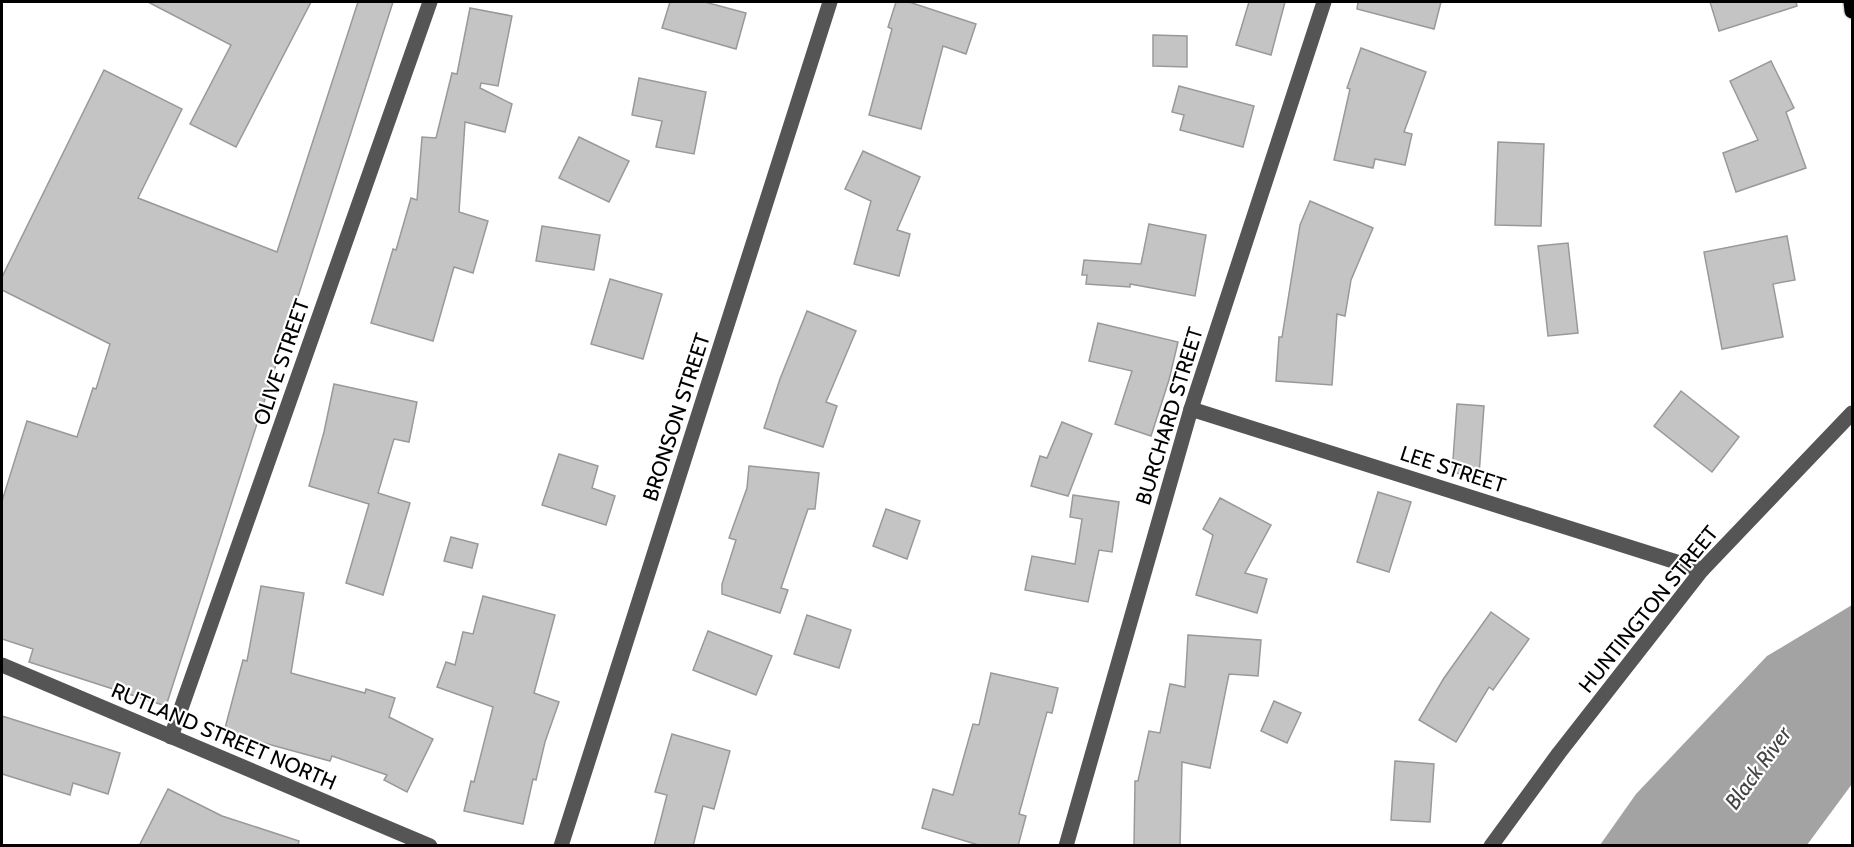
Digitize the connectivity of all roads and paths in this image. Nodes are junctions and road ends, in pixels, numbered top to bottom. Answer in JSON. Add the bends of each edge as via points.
{"nodes":[{"id":1,"x":430,"y":2,"type":"edge"},
{"id":2,"x":830,"y":2,"type":"edge"},
{"id":3,"x":1324,"y":2,"type":"edge"},
{"id":4,"x":1851,"y":2,"type":"edge"},
{"id":5,"x":1852,"y":11,"type":"edge"},
{"id":6,"x":1191,"y":409,"type":"junction"},
{"id":7,"x":1852,"y":412,"type":"edge"},
{"id":8,"x":1702,"y":570,"type":"junction"},
{"id":9,"x":2,"y":665,"type":"edge"},
{"id":10,"x":171,"y":737,"type":"junction"},
{"id":11,"x":430,"y":846,"type":"edge"},
{"id":12,"x":561,"y":846,"type":"edge"},
{"id":13,"x":1066,"y":846,"type":"edge"},
{"id":14,"x":1491,"y":846,"type":"edge"}],
"edges":[{"from":1,"to":10,"type":"street","name":"OLIVE STREET"},
{"from":2,"to":12,"type":"street","name":"BRONSON STREET"},
{"from":3,"to":6,"type":"street","name":"BURCHARD STREET"},
{"from":4,"to":5,"type":"main road"},
{"from":6,"to":8,"type":"street","name":"LEE STREET"},
{"from":6,"to":13,"type":"street","name":"BURCHARD STREET"},
{"from":7,"to":8,"type":"street","name":"HUNTINGTON STREET"},
{"from":8,"to":14,"type":"street","name":"HUNTINGTON STREET"},
{"from":9,"to":10,"type":"street","name":"RUTLAND STREET NORTH"},
{"from":10,"to":11,"type":"street","name":"RUTLAND STREET NORTH"}]}
